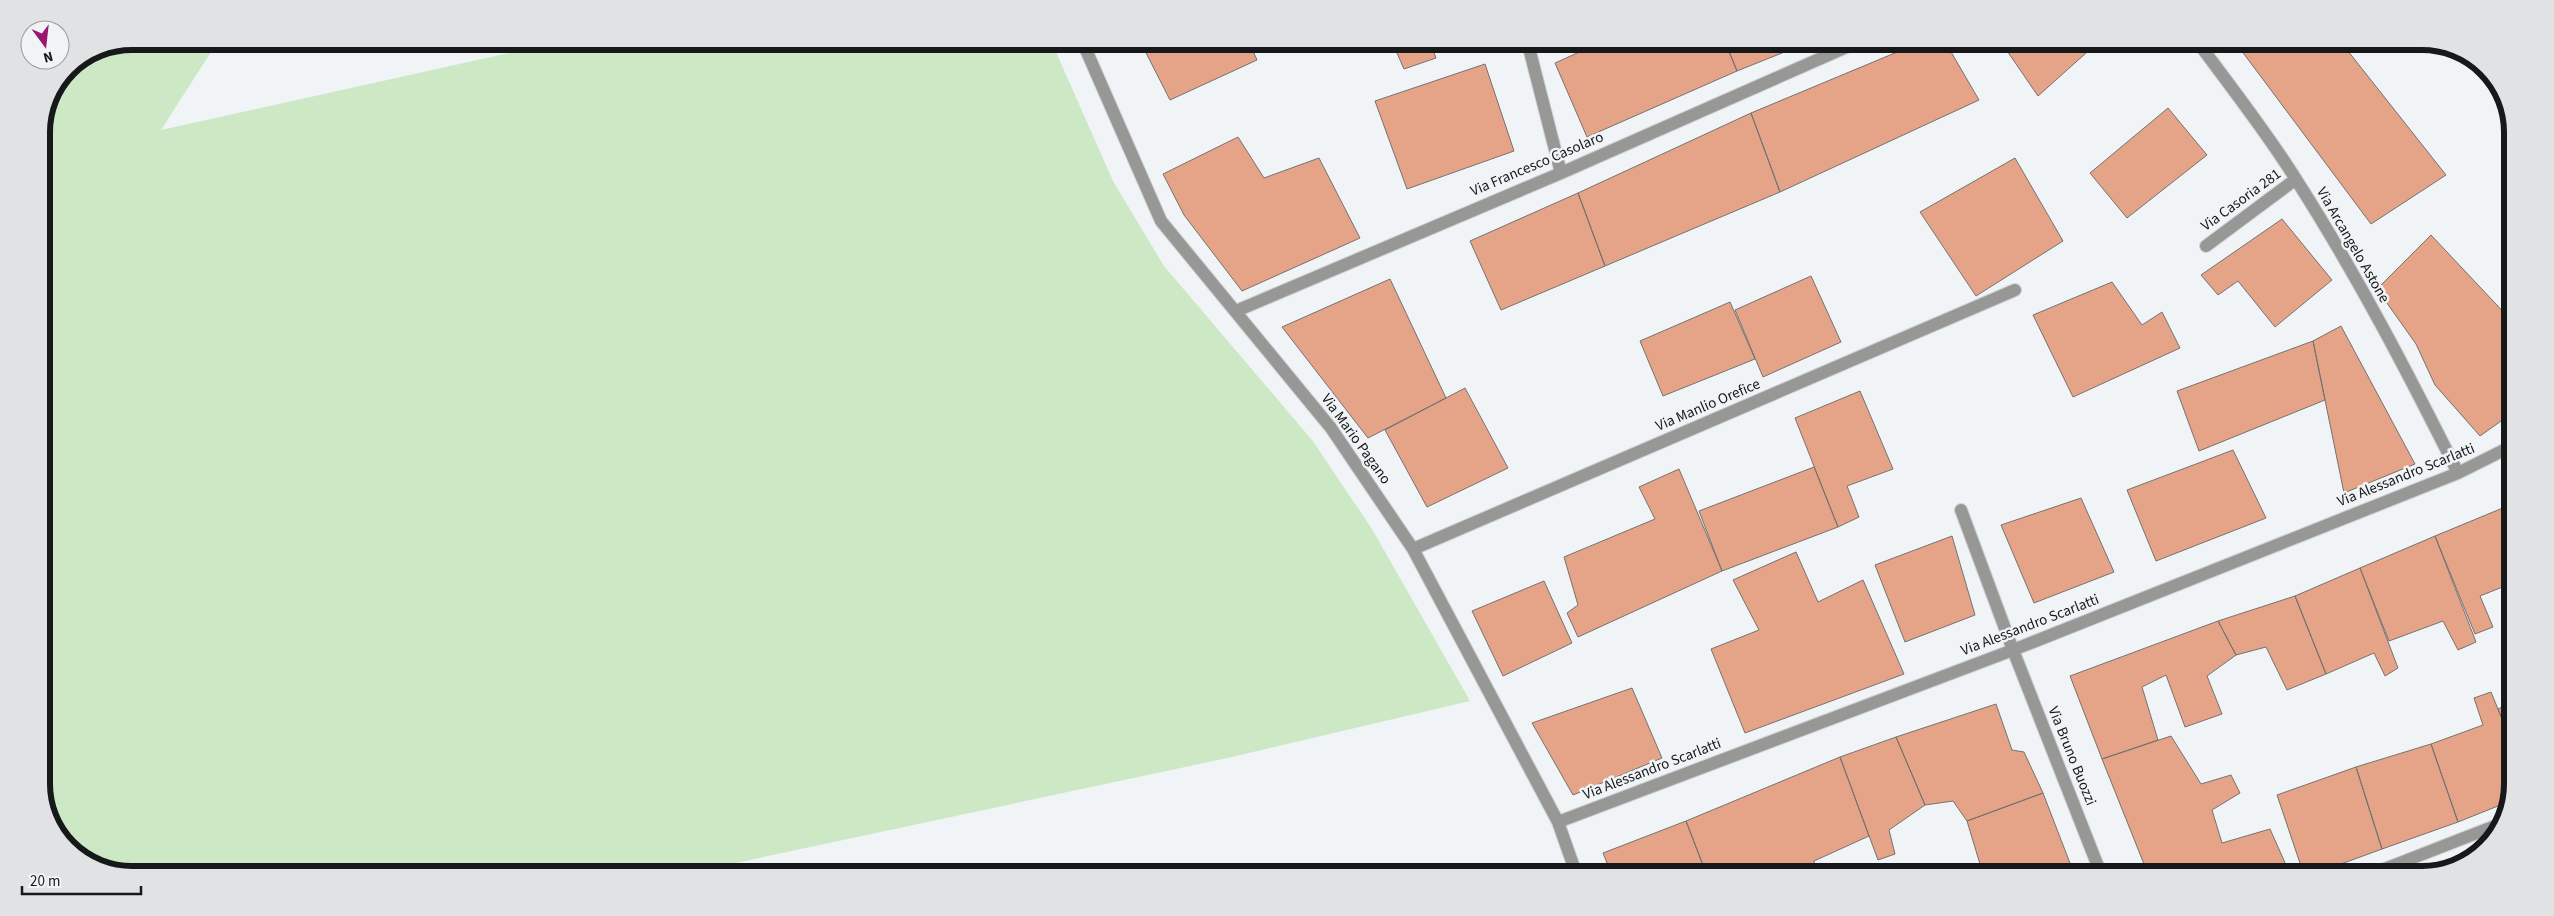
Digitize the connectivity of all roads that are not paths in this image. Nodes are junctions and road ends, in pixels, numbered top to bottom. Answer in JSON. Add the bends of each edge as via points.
{"nodes":[{"id":1,"x":1086,"y":50,"type":"edge"},
{"id":2,"x":1530,"y":50,"type":"edge"},
{"id":3,"x":1840,"y":50,"type":"edge"},
{"id":4,"x":2203,"y":50,"type":"edge"},
{"id":5,"x":1561,"y":173,"type":"junction"},
{"id":6,"x":2296,"y":179,"type":"junction"},
{"id":7,"x":2206,"y":246,"type":"dead end"},
{"id":8,"x":2015,"y":290,"type":"dead end"},
{"id":9,"x":1236,"y":311,"type":"junction"},
{"id":10,"x":2504,"y":450,"type":"edge"},
{"id":11,"x":2458,"y":472,"type":"junction"},
{"id":12,"x":1961,"y":510,"type":"dead end"},
{"id":13,"x":1414,"y":549,"type":"junction"},
{"id":14,"x":2013,"y":650,"type":"junction"},
{"id":15,"x":1558,"y":822,"type":"junction"},
{"id":16,"x":2492,"y":827,"type":"edge"},
{"id":17,"x":1574,"y":866,"type":"edge"},
{"id":18,"x":2099,"y":866,"type":"edge"},
{"id":19,"x":2392,"y":866,"type":"edge"}],
"edges":[{"from":1,"to":9,"type":"street","name":"Via Mario Pagano","via":[[1162,221]]},
{"from":2,"to":5,"type":"street"},
{"from":3,"to":5,"type":"street","name":"Via Francesco Casolaro"},
{"from":4,"to":6,"type":"street","name":"Via Arcangelo Astone"},
{"from":5,"to":9,"type":"street","name":"Via Francesco Casolaro"},
{"from":6,"to":7,"type":"street","name":"Via Casoria 281"},
{"from":6,"to":11,"type":"street","name":"Via Arcangelo Astone","via":[[2348,264]]},
{"from":8,"to":13,"type":"street","name":"Via Manlio Orefice"},
{"from":9,"to":13,"type":"street","name":"Via Mario Pagano","via":[[1331,428]]},
{"from":10,"to":11,"type":"street","name":"Via Alessandro Scarlatti"},
{"from":11,"to":14,"type":"street","name":"Via Alessandro Scarlatti"},
{"from":12,"to":14,"type":"street","name":"Via Bruno Buozzi"},
{"from":13,"to":15,"type":"street","name":"Via Mario Pagano"},
{"from":14,"to":15,"type":"street","name":"Via Alessandro Scarlatti"},
{"from":14,"to":18,"type":"street","name":"Via Bruno Buozzi"},
{"from":15,"to":17,"type":"street","name":"Via Mario Pagano"},
{"from":16,"to":19,"type":"street"}]}
